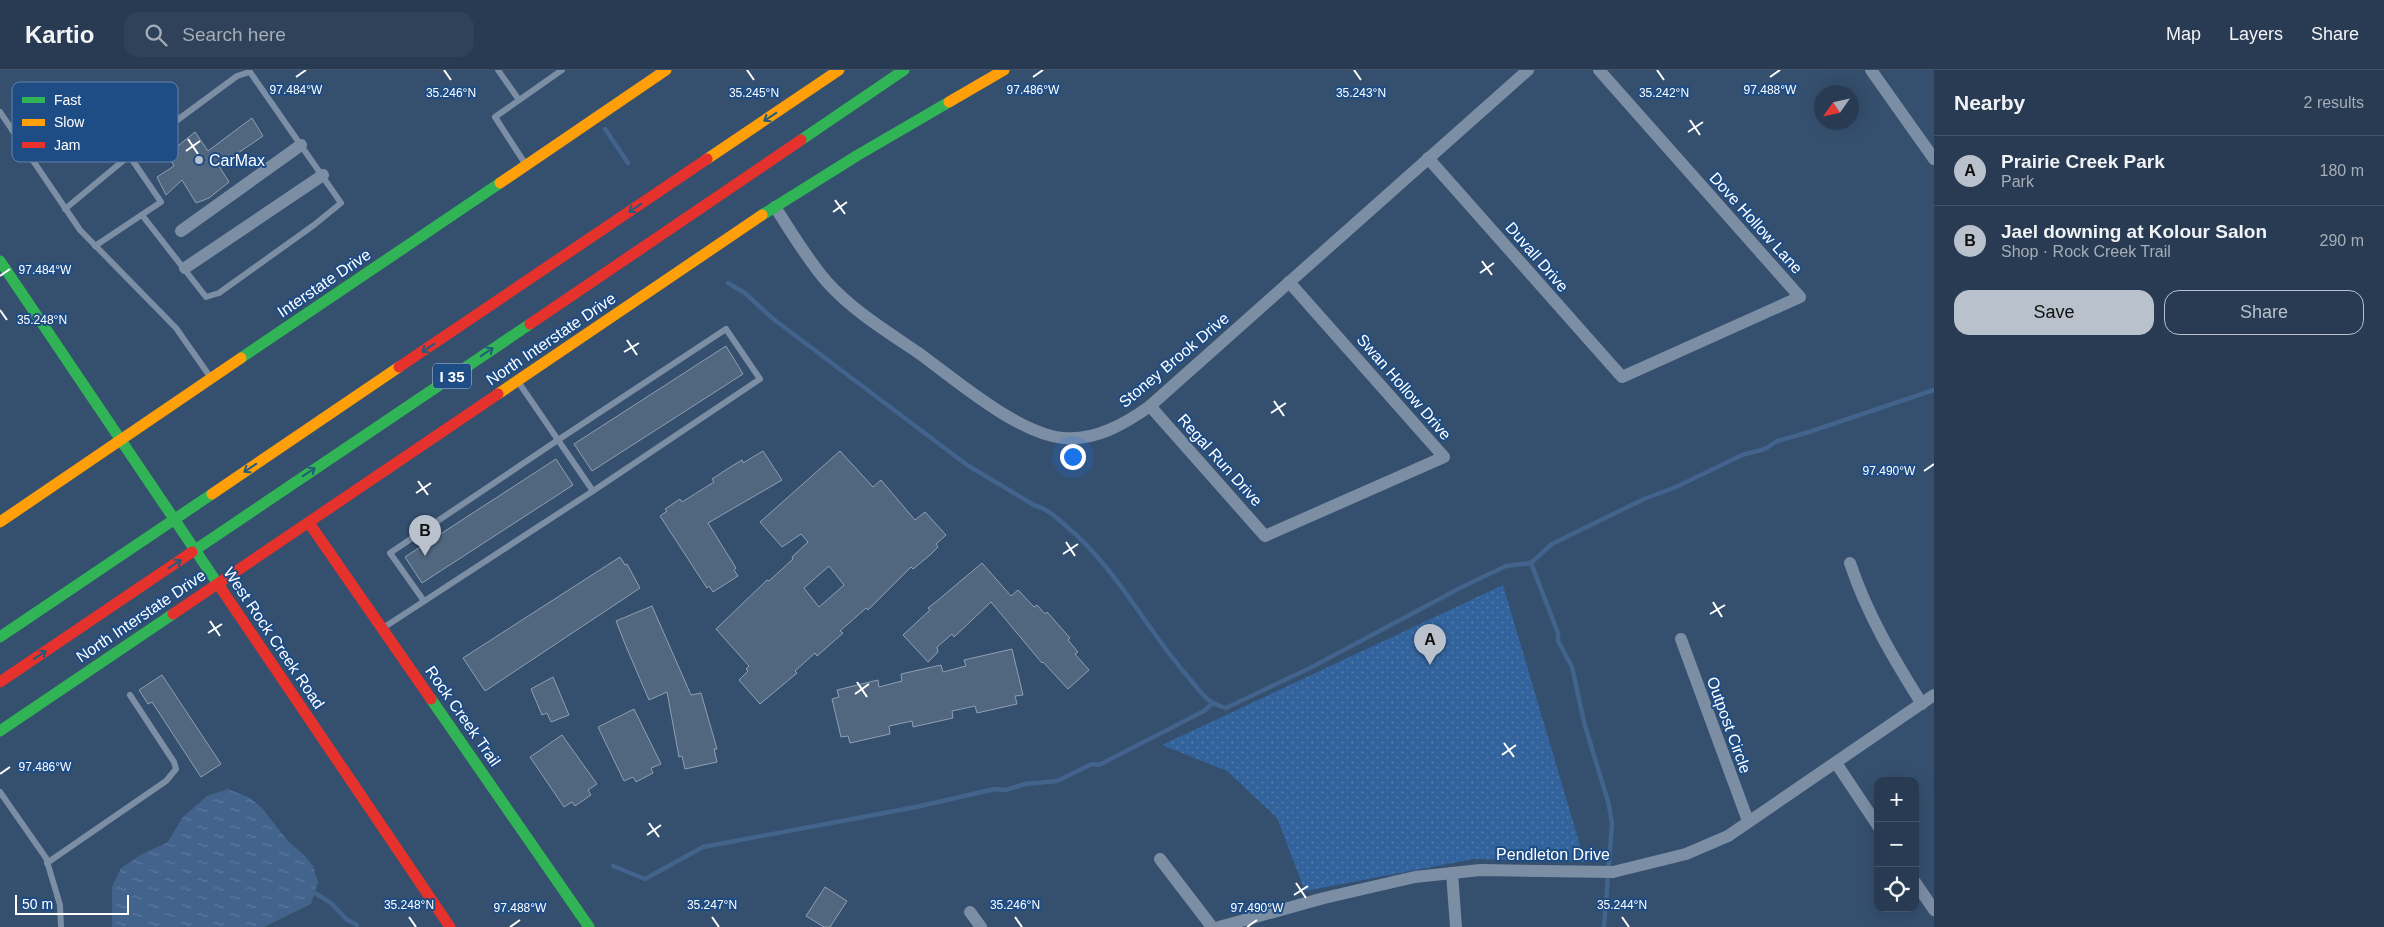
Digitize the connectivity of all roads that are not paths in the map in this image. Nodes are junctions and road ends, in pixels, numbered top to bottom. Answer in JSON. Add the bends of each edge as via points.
{"nodes":[{"id":1,"x":498,"y":70,"type":"edge"},
{"id":2,"x":562,"y":70,"type":"edge"},
{"id":3,"x":666,"y":70,"type":"edge"},
{"id":4,"x":839,"y":70,"type":"edge"},
{"id":5,"x":904,"y":70,"type":"edge"},
{"id":6,"x":1004,"y":70,"type":"edge"},
{"id":7,"x":1528,"y":70,"type":"edge"},
{"id":8,"x":1599,"y":70,"type":"edge"},
{"id":9,"x":1872,"y":70,"type":"edge"},
{"id":10,"x":519,"y":100,"type":"junction"},
{"id":11,"x":0,"y":112,"type":"edge"},
{"id":12,"x":178,"y":120,"type":"edge"},
{"id":13,"x":12,"y":130,"type":"edge"},
{"id":14,"x":301,"y":145,"type":"junction"},
{"id":15,"x":1428,"y":158,"type":"junction"},
{"id":16,"x":1934,"y":159,"type":"edge"},
{"id":17,"x":33,"y":162,"type":"edge"},
{"id":18,"x":123,"y":162,"type":"edge"},
{"id":19,"x":134,"y":162,"type":"edge"},
{"id":20,"x":526,"y":166,"type":"junction"},
{"id":21,"x":323,"y":175,"type":"junction"},
{"id":22,"x":775,"y":207,"type":"junction"},
{"id":23,"x":65,"y":209,"type":"junction"},
{"id":24,"x":142,"y":215,"type":"junction"},
{"id":25,"x":181,"y":231,"type":"dead end"},
{"id":26,"x":95,"y":246,"type":"junction"},
{"id":27,"x":0,"y":261,"type":"edge"},
{"id":28,"x":185,"y":268,"type":"junction"},
{"id":29,"x":1289,"y":282,"type":"junction"},
{"id":30,"x":1622,"y":377,"type":"joint"},
{"id":31,"x":212,"y":379,"type":"junction"},
{"id":32,"x":518,"y":382,"type":"junction"},
{"id":33,"x":1150,"y":406,"type":"junction"},
{"id":34,"x":558,"y":440,"type":"junction"},
{"id":35,"x":593,"y":490,"type":"junction"},
{"id":36,"x":0,"y":522,"type":"edge"},
{"id":37,"x":309,"y":523,"type":"junction"},
{"id":38,"x":1265,"y":536,"type":"joint"},
{"id":39,"x":1850,"y":563,"type":"dead end"},
{"id":40,"x":424,"y":601,"type":"junction"},
{"id":41,"x":382,"y":629,"type":"junction"},
{"id":42,"x":0,"y":637,"type":"edge"},
{"id":43,"x":1681,"y":639,"type":"dead end"},
{"id":44,"x":0,"y":682,"type":"edge"},
{"id":45,"x":130,"y":695,"type":"dead end"},
{"id":46,"x":1934,"y":696,"type":"edge"},
{"id":47,"x":1922,"y":704,"type":"junction"},
{"id":48,"x":0,"y":732,"type":"edge"},
{"id":49,"x":1836,"y":763,"type":"junction"},
{"id":50,"x":0,"y":792,"type":"edge"},
{"id":51,"x":1748,"y":822,"type":"junction"},
{"id":52,"x":1875,"y":822,"type":"edge"},
{"id":53,"x":1160,"y":859,"type":"dead end"},
{"id":54,"x":47,"y":863,"type":"junction"},
{"id":55,"x":1452,"y":873,"type":"junction"},
{"id":56,"x":1919,"y":888,"type":"edge"},
{"id":57,"x":1934,"y":910,"type":"edge"},
{"id":58,"x":970,"y":912,"type":"dead end"},
{"id":59,"x":61,"y":927,"type":"edge"},
{"id":60,"x":450,"y":927,"type":"edge"},
{"id":61,"x":590,"y":927,"type":"edge"},
{"id":62,"x":981,"y":927,"type":"edge"},
{"id":63,"x":1212,"y":927,"type":"edge"},
{"id":64,"x":1219,"y":927,"type":"edge"},
{"id":65,"x":1456,"y":927,"type":"edge"}],
"edges":[{"from":1,"to":10,"type":"lane"},
{"from":2,"to":10,"type":"lane"},
{"from":3,"to":20,"type":"main road","name":"Interstate Drive"},
{"from":4,"to":42,"type":"main road","number":"I 35","one_way":true},
{"from":44,"to":5,"type":"main road","number":"I 35","one_way":true},
{"from":6,"to":22,"type":"main road","name":"North Interstate Drive"},
{"from":7,"to":15,"type":"street","name":"Stoney Brook Drive"},
{"from":8,"to":30,"type":"street","name":"Dove Hollow Lane","via":[[1800,297]]},
{"from":9,"to":16,"type":"street"},
{"from":10,"to":20,"type":"lane","via":[[495,117]]},
{"from":11,"to":13,"type":"lane"},
{"from":12,"to":14,"type":"lane","via":[[237,76],[250,72]]},
{"from":14,"to":21,"type":"lane"},
{"from":14,"to":25,"type":"street"},
{"from":15,"to":29,"type":"street","name":"Stoney Brook Drive"},
{"from":15,"to":30,"type":"street","name":"Duvall Drive"},
{"from":17,"to":23,"type":"lane"},
{"from":18,"to":23,"type":"lane"},
{"from":19,"to":24,"type":"lane","via":[[162,202]]},
{"from":20,"to":31,"type":"main road","name":"Interstate Drive"},
{"from":21,"to":28,"type":"street"},
{"from":21,"to":28,"type":"lane","via":[[341,203],[219,293],[206,297]]},
{"from":22,"to":32,"type":"main road","name":"North Interstate Drive"},
{"from":22,"to":33,"type":"street","name":"Stoney Brook Drive","via":[[816,269],[842,296],[1014,420],[1052,436],[1085,437],[1119,426]]},
{"from":23,"to":26,"type":"lane"},
{"from":24,"to":26,"type":"lane"},
{"from":24,"to":28,"type":"lane"},
{"from":26,"to":31,"type":"lane","via":[[176,328]]},
{"from":27,"to":60,"type":"main road","name":"West Rock Creek Road"},
{"from":29,"to":33,"type":"street","name":"Stoney Brook Drive"},
{"from":29,"to":38,"type":"street","name":"Swan Hollow Drive","via":[[1444,458]]},
{"from":31,"to":36,"type":"main road","name":"Interstate Drive"},
{"from":32,"to":34,"type":"lane"},
{"from":32,"to":37,"type":"main road","name":"North Interstate Drive"},
{"from":33,"to":38,"type":"street","name":"Regal Run Drive"},
{"from":34,"to":35,"type":"lane"},
{"from":34,"to":35,"type":"lane","via":[[726,329],[760,379]]},
{"from":34,"to":40,"type":"lane","via":[[390,553]]},
{"from":35,"to":40,"type":"lane"},
{"from":37,"to":41,"type":"main road","name":"Rock Creek Trail"},
{"from":37,"to":48,"type":"main road","name":"North Interstate Drive"},
{"from":39,"to":47,"type":"street","via":[[1875,625]]},
{"from":40,"to":41,"type":"lane"},
{"from":41,"to":61,"type":"main road","name":"Rock Creek Trail"},
{"from":43,"to":51,"type":"street","name":"Outpost Circle"},
{"from":45,"to":54,"type":"lane","via":[[176,769],[166,780]]},
{"from":46,"to":47,"type":"street","name":"Pendleton Drive"},
{"from":47,"to":49,"type":"street","name":"Pendleton Drive"},
{"from":49,"to":51,"type":"street","name":"Pendleton Drive"},
{"from":49,"to":52,"type":"street"},
{"from":50,"to":54,"type":"lane"},
{"from":51,"to":55,"type":"street","name":"Pendleton Drive","via":[[1711,845],[1613,872],[1509,870]]},
{"from":53,"to":63,"type":"street"},
{"from":54,"to":59,"type":"lane","via":[[60,905]]},
{"from":55,"to":64,"type":"street","name":"Pendleton Drive","via":[[1415,877]]},
{"from":55,"to":65,"type":"street"},
{"from":56,"to":57,"type":"street"},
{"from":58,"to":62,"type":"street"}]}
